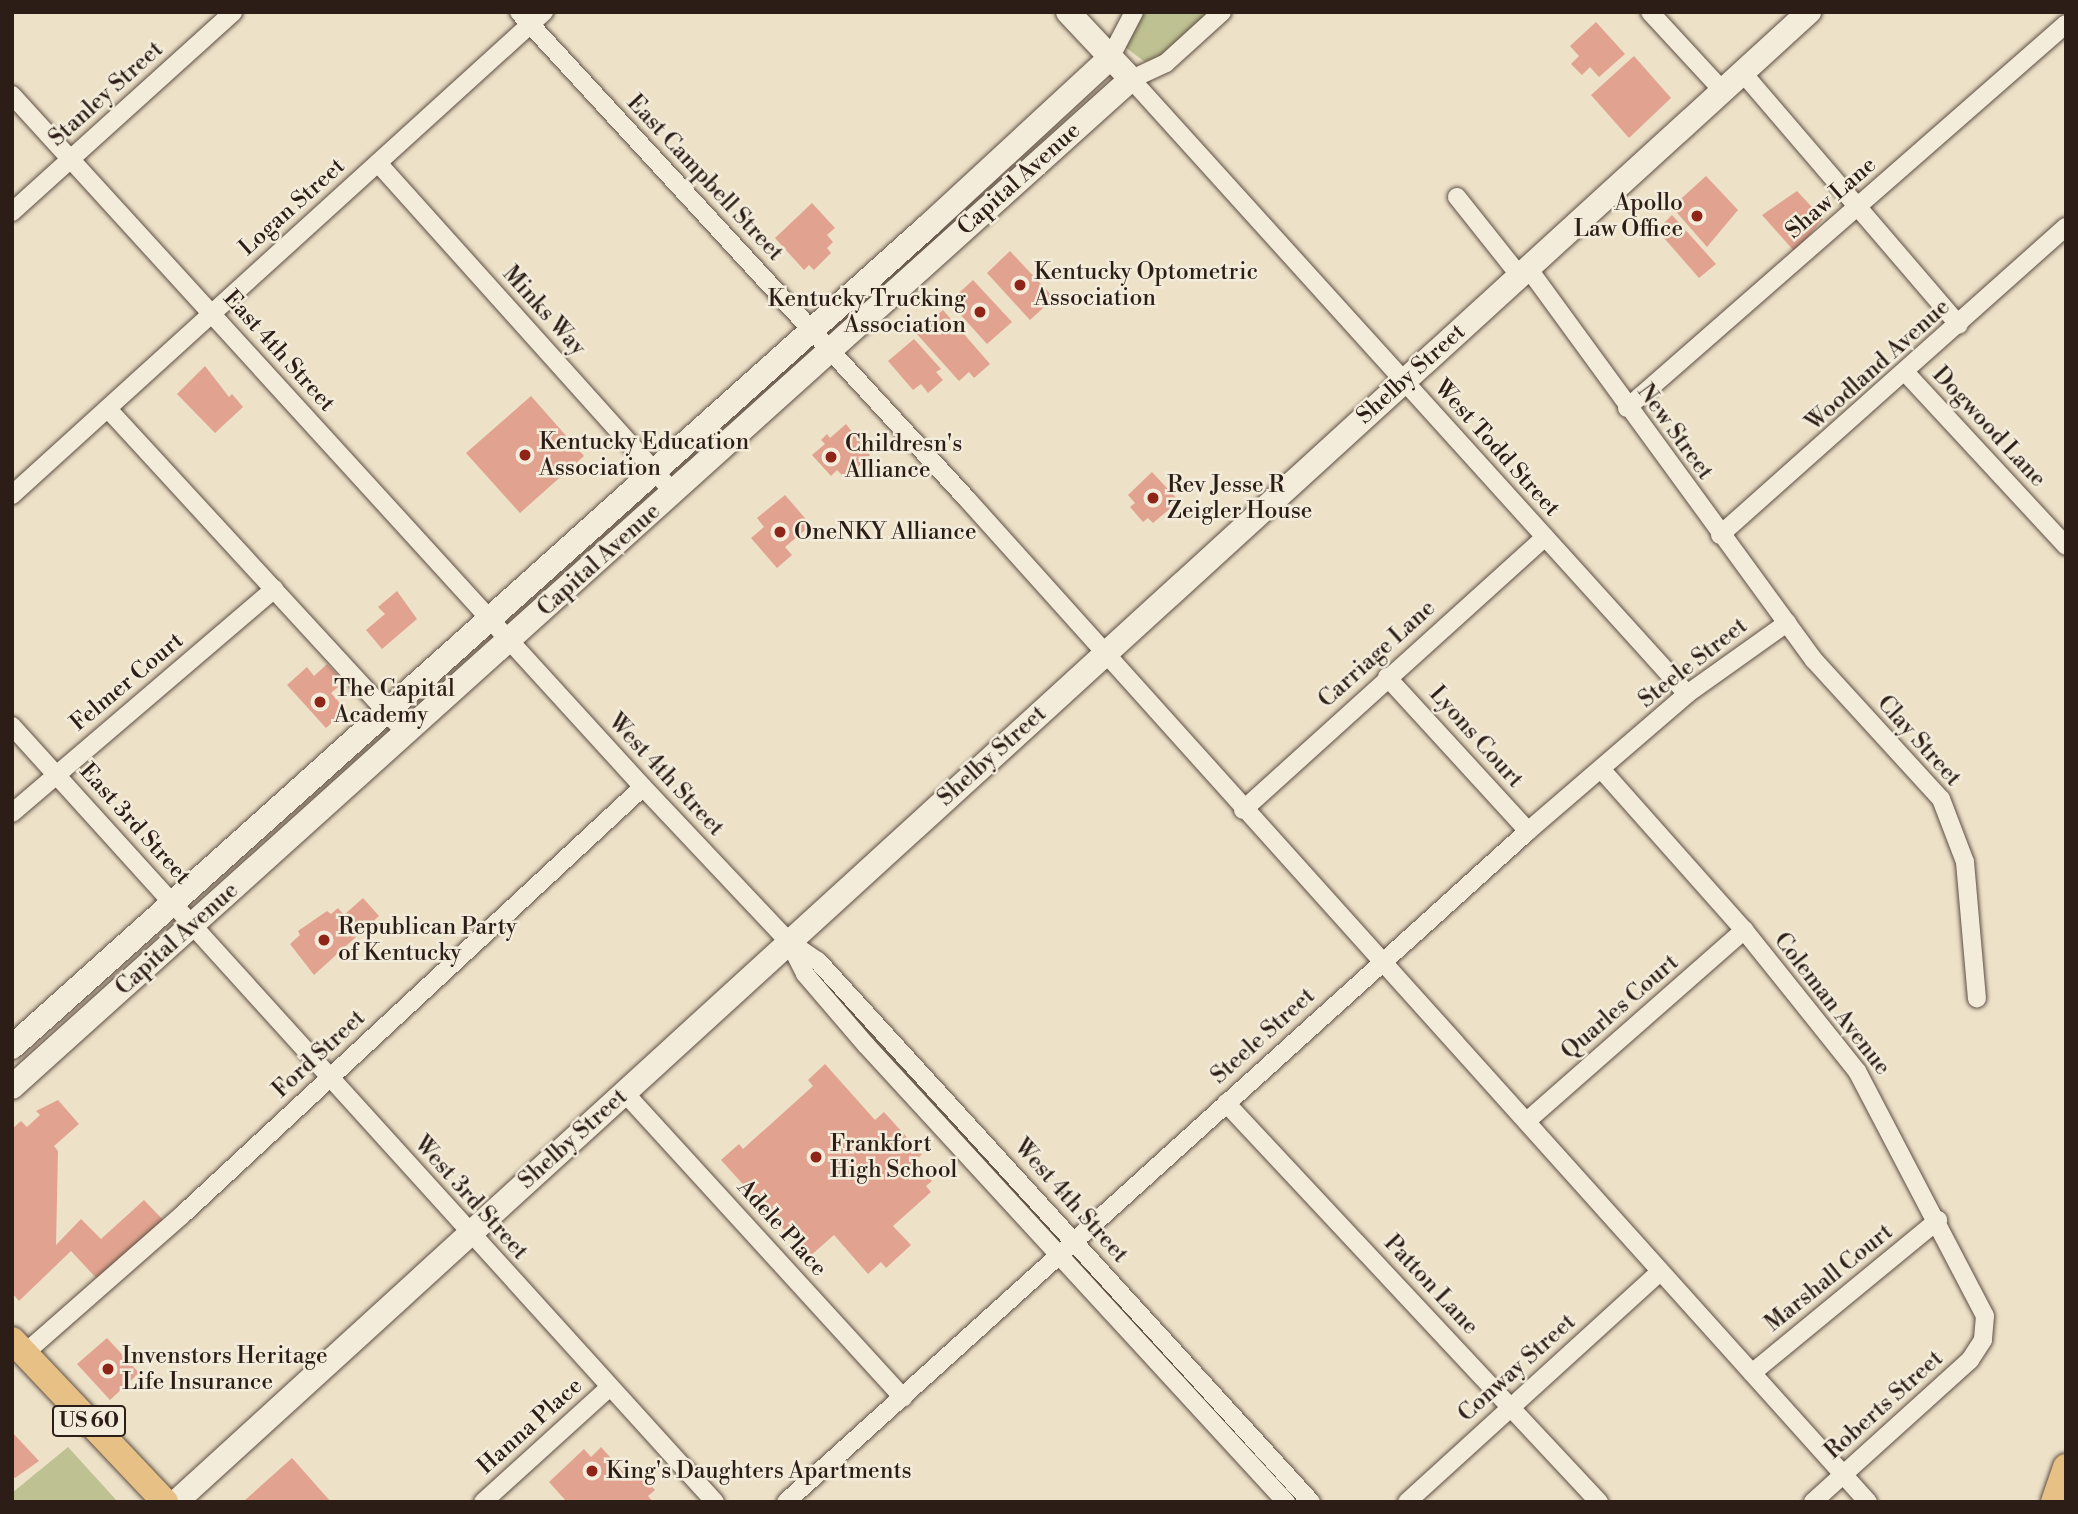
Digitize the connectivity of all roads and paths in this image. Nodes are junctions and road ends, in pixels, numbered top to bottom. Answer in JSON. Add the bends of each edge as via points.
{"nodes":[{"id":1,"x":233,"y":12,"type":"edge"},
{"id":2,"x":1068,"y":12,"type":"edge"},
{"id":3,"x":1134,"y":12,"type":"edge"},
{"id":4,"x":1222,"y":12,"type":"edge"},
{"id":5,"x":1650,"y":12,"type":"edge"},
{"id":6,"x":1809,"y":12,"type":"edge"},
{"id":7,"x":531,"y":16,"type":"edge"},
{"id":8,"x":2066,"y":24,"type":"edge"},
{"id":9,"x":1110,"y":58,"type":"junction"},
{"id":10,"x":1742,"y":72,"type":"junction"},
{"id":11,"x":1131,"y":79,"type":"junction"},
{"id":12,"x":1722,"y":90,"type":"junction"},
{"id":13,"x":12,"y":95,"type":"edge"},
{"id":14,"x":71,"y":159,"type":"junction"},
{"id":15,"x":378,"y":163,"type":"junction"},
{"id":16,"x":1457,"y":197,"type":"dead end"},
{"id":17,"x":1858,"y":207,"type":"junction"},
{"id":18,"x":12,"y":212,"type":"edge"},
{"id":19,"x":2066,"y":228,"type":"edge"},
{"id":20,"x":1523,"y":272,"type":"junction"},
{"id":21,"x":212,"y":314,"type":"junction"},
{"id":22,"x":1959,"y":325,"type":"junction"},
{"id":23,"x":813,"y":330,"type":"junction"},
{"id":24,"x":830,"y":349,"type":"junction"},
{"id":25,"x":1905,"y":372,"type":"junction"},
{"id":26,"x":1403,"y":381,"type":"junction"},
{"id":27,"x":1627,"y":408,"type":"junction"},
{"id":28,"x":108,"y":409,"type":"junction"},
{"id":29,"x":655,"y":472,"type":"junction"},
{"id":30,"x":673,"y":492,"type":"junction"},
{"id":31,"x":12,"y":495,"type":"edge"},
{"id":32,"x":1720,"y":535,"type":"junction"},
{"id":33,"x":1545,"y":537,"type":"junction"},
{"id":34,"x":2066,"y":546,"type":"edge"},
{"id":35,"x":274,"y":589,"type":"junction"},
{"id":36,"x":488,"y":618,"type":"junction"},
{"id":37,"x":1787,"y":622,"type":"junction"},
{"id":38,"x":510,"y":640,"type":"junction"},
{"id":39,"x":1105,"y":654,"type":"junction"},
{"id":40,"x":1387,"y":677,"type":"junction"},
{"id":41,"x":1687,"y":694,"type":"junction"},
{"id":42,"x":387,"y":712,"type":"junction"},
{"id":43,"x":12,"y":726,"type":"edge"},
{"id":44,"x":407,"y":734,"type":"junction"},
{"id":45,"x":1601,"y":769,"type":"junction"},
{"id":46,"x":56,"y":775,"type":"junction"},
{"id":47,"x":643,"y":787,"type":"junction"},
{"id":48,"x":1243,"y":810,"type":"junction"},
{"id":49,"x":12,"y":813,"type":"edge"},
{"id":50,"x":1528,"y":831,"type":"junction"},
{"id":51,"x":173,"y":902,"type":"junction"},
{"id":52,"x":193,"y":924,"type":"junction"},
{"id":53,"x":1744,"y":930,"type":"junction"},
{"id":54,"x":788,"y":941,"type":"junction"},
{"id":55,"x":1380,"y":962,"type":"junction"},
{"id":56,"x":1977,"y":998,"type":"dead end"},
{"id":57,"x":12,"y":1047,"type":"edge"},
{"id":58,"x":327,"y":1078,"type":"junction"},
{"id":59,"x":12,"y":1087,"type":"edge"},
{"id":60,"x":624,"y":1092,"type":"junction"},
{"id":61,"x":1226,"y":1103,"type":"junction"},
{"id":62,"x":1528,"y":1120,"type":"junction"},
{"id":63,"x":1937,"y":1220,"type":"junction"},
{"id":64,"x":469,"y":1233,"type":"junction"},
{"id":65,"x":1069,"y":1249,"type":"junction"},
{"id":66,"x":1660,"y":1272,"type":"junction"},
{"id":67,"x":1983,"y":1340,"type":"joint"},
{"id":68,"x":19,"y":1346,"type":"edge"},
{"id":69,"x":1752,"y":1373,"type":"junction"},
{"id":70,"x":611,"y":1387,"type":"junction"},
{"id":71,"x":903,"y":1398,"type":"junction"},
{"id":72,"x":1511,"y":1405,"type":"junction"},
{"id":73,"x":2066,"y":1467,"type":"edge"},
{"id":74,"x":1844,"y":1475,"type":"junction"},
{"id":75,"x":165,"y":1502,"type":"edge"},
{"id":76,"x":176,"y":1502,"type":"edge"},
{"id":77,"x":483,"y":1502,"type":"edge"},
{"id":78,"x":715,"y":1502,"type":"edge"},
{"id":79,"x":786,"y":1502,"type":"edge"},
{"id":80,"x":1286,"y":1502,"type":"edge"},
{"id":81,"x":1311,"y":1502,"type":"edge"},
{"id":82,"x":1407,"y":1502,"type":"edge"},
{"id":83,"x":1599,"y":1502,"type":"edge"},
{"id":84,"x":1813,"y":1502,"type":"edge"},
{"id":85,"x":1868,"y":1502,"type":"edge"},
{"id":86,"x":2054,"y":1502,"type":"edge"}],
"edges":[{"from":1,"to":14,"type":"street","name":"Stanley Street"},
{"from":2,"to":9,"type":"main road"},
{"from":3,"to":9,"type":"street","name":"Capital Avenue"},
{"from":4,"to":11,"type":"street","name":"Capital Avenue","via":[[1166,63]]},
{"from":5,"to":12,"type":"street"},
{"from":6,"to":10,"type":"main road","name":"Shelby Street"},
{"from":7,"to":15,"type":"street","name":"Logan Street"},
{"from":7,"to":23,"type":"street","name":"East Campbell Street"},
{"from":8,"to":17,"type":"street","name":"Shaw Lane"},
{"from":9,"to":11,"type":"main road"},
{"from":9,"to":23,"type":"main road","name":"Capital Avenue"},
{"from":10,"to":12,"type":"main road","name":"Shelby Street"},
{"from":10,"to":17,"type":"street"},
{"from":11,"to":24,"type":"main road","name":"Capital Avenue"},
{"from":11,"to":26,"type":"street","name":"West Todd Street"},
{"from":12,"to":20,"type":"main road","name":"Shelby Street"},
{"from":13,"to":14,"type":"street","name":"East 4th Street"},
{"from":14,"to":18,"type":"street","name":"Stanley Street"},
{"from":14,"to":21,"type":"street","name":"East 4th Street"},
{"from":15,"to":21,"type":"street","name":"Logan Street"},
{"from":15,"to":29,"type":"street","name":"Minks Way"},
{"from":16,"to":20,"type":"street","name":"New Street"},
{"from":17,"to":22,"type":"street"},
{"from":17,"to":27,"type":"street","name":"Shaw Lane"},
{"from":19,"to":22,"type":"street","name":"Woodland Avenue"},
{"from":20,"to":26,"type":"main road","name":"Shelby Street"},
{"from":20,"to":27,"type":"street","name":"New Street"},
{"from":21,"to":28,"type":"street","name":"Logan Street"},
{"from":21,"to":36,"type":"street","name":"East 4th Street"},
{"from":22,"to":25,"type":"street","name":"Woodland Avenue"},
{"from":23,"to":24,"type":"street","name":"East Campbell Street"},
{"from":23,"to":29,"type":"main road","name":"Capital Avenue"},
{"from":24,"to":30,"type":"main road","name":"Capital Avenue"},
{"from":24,"to":39,"type":"street","name":"East Campbell Street"},
{"from":25,"to":32,"type":"street","name":"Woodland Avenue"},
{"from":25,"to":34,"type":"street","name":"Dogwood Lane"},
{"from":26,"to":33,"type":"street","name":"West Todd Street"},
{"from":26,"to":39,"type":"main road","name":"Shelby Street"},
{"from":27,"to":32,"type":"street","name":"New Street"},
{"from":28,"to":31,"type":"street","name":"Logan Street"},
{"from":28,"to":35,"type":"street"},
{"from":29,"to":30,"type":"street","name":"Minks Way"},
{"from":29,"to":36,"type":"main road","name":"Capital Avenue"},
{"from":30,"to":38,"type":"main road","name":"Capital Avenue"},
{"from":32,"to":37,"type":"street","name":"New Street"},
{"from":33,"to":40,"type":"street","name":"Carriage Lane"},
{"from":33,"to":41,"type":"street","name":"West Todd Street"},
{"from":35,"to":42,"type":"street"},
{"from":35,"to":46,"type":"street","name":"Felmer Court"},
{"from":36,"to":38,"type":"street","name":"East 4th Street"},
{"from":36,"to":42,"type":"main road","name":"Capital Avenue"},
{"from":37,"to":41,"type":"street","name":"Steele Street"},
{"from":37,"to":56,"type":"street","name":"Clay Street","via":[[1839,690],[1941,799],[1952,818],[1965,862]]},
{"from":38,"to":44,"type":"main road","name":"Capital Avenue"},
{"from":38,"to":47,"type":"street","name":"West 4th Street"},
{"from":39,"to":48,"type":"street","name":"East Campbell Street"},
{"from":39,"to":54,"type":"main road","name":"Shelby Street"},
{"from":40,"to":48,"type":"street","name":"Carriage Lane"},
{"from":40,"to":50,"type":"street","name":"Lyons Court"},
{"from":41,"to":45,"type":"street","name":"Steele Street"},
{"from":42,"to":44,"type":"street"},
{"from":42,"to":51,"type":"main road","name":"Capital Avenue"},
{"from":43,"to":46,"type":"street","name":"East 3rd Street"},
{"from":44,"to":52,"type":"main road","name":"Capital Avenue"},
{"from":45,"to":50,"type":"street","name":"Steele Street"},
{"from":45,"to":53,"type":"street","name":"Coleman Avenue"},
{"from":46,"to":49,"type":"street","name":"Felmer Court"},
{"from":46,"to":51,"type":"street","name":"East 3rd Street"},
{"from":47,"to":54,"type":"street","name":"West 4th Street"},
{"from":47,"to":58,"type":"street","name":"Ford Street"},
{"from":48,"to":55,"type":"street","name":"East Campbell Street"},
{"from":50,"to":55,"type":"street","name":"Steele Street"},
{"from":51,"to":52,"type":"street","name":"East 3rd Street"},
{"from":51,"to":57,"type":"main road","name":"Capital Avenue"},
{"from":52,"to":58,"type":"street","name":"West 3rd Street"},
{"from":52,"to":59,"type":"main road","name":"Capital Avenue"},
{"from":53,"to":62,"type":"street","name":"Quarles Court"},
{"from":53,"to":63,"type":"street","name":"Coleman Avenue","via":[[1857,1071]]},
{"from":54,"to":60,"type":"main road","name":"Shelby Street"},
{"from":54,"to":65,"type":"street","name":"West 4th Street","via":[[805,974],[866,1045]]},
{"from":55,"to":61,"type":"street","name":"Steele Street"},
{"from":55,"to":62,"type":"street","name":"East Campbell Street"},
{"from":58,"to":64,"type":"street","name":"West 3rd Street"},
{"from":58,"to":68,"type":"street","name":"Ford Street"},
{"from":60,"to":64,"type":"main road","name":"Shelby Street"},
{"from":60,"to":71,"type":"street","name":"Adele Place"},
{"from":61,"to":65,"type":"street","name":"Steele Street"},
{"from":61,"to":72,"type":"street","name":"Patton Lane"},
{"from":62,"to":66,"type":"street","name":"East Campbell Street"},
{"from":63,"to":67,"type":"street","name":"Coleman Avenue","via":[[1985,1316]]},
{"from":63,"to":69,"type":"street","name":"Marshall Court"},
{"from":64,"to":70,"type":"street","name":"West 3rd Street"},
{"from":64,"to":76,"type":"main road","name":"Shelby Street"},
{"from":65,"to":71,"type":"street","name":"Steele Street"},
{"from":65,"to":80,"type":"street","name":"West 4th Street"},
{"from":65,"to":81,"type":"street","name":"West 4th Street"},
{"from":66,"to":69,"type":"street","name":"East Campbell Street"},
{"from":66,"to":72,"type":"street","name":"Conway Street"},
{"from":67,"to":74,"type":"street","name":"Roberts Street","via":[[1970,1360]]},
{"from":68,"to":75,"type":"main road","number":"US 60"},
{"from":69,"to":74,"type":"street","name":"East Campbell Street"},
{"from":70,"to":77,"type":"street","name":"Hanna Place"},
{"from":70,"to":78,"type":"street","name":"West 3rd Street"},
{"from":71,"to":79,"type":"street","name":"Steele Street"},
{"from":72,"to":82,"type":"street","name":"Conway Street"},
{"from":72,"to":83,"type":"street","name":"Patton Lane"},
{"from":73,"to":86,"type":"main road"},
{"from":74,"to":84,"type":"street","name":"Roberts Street"},
{"from":74,"to":85,"type":"street","name":"East Campbell Street"}]}
